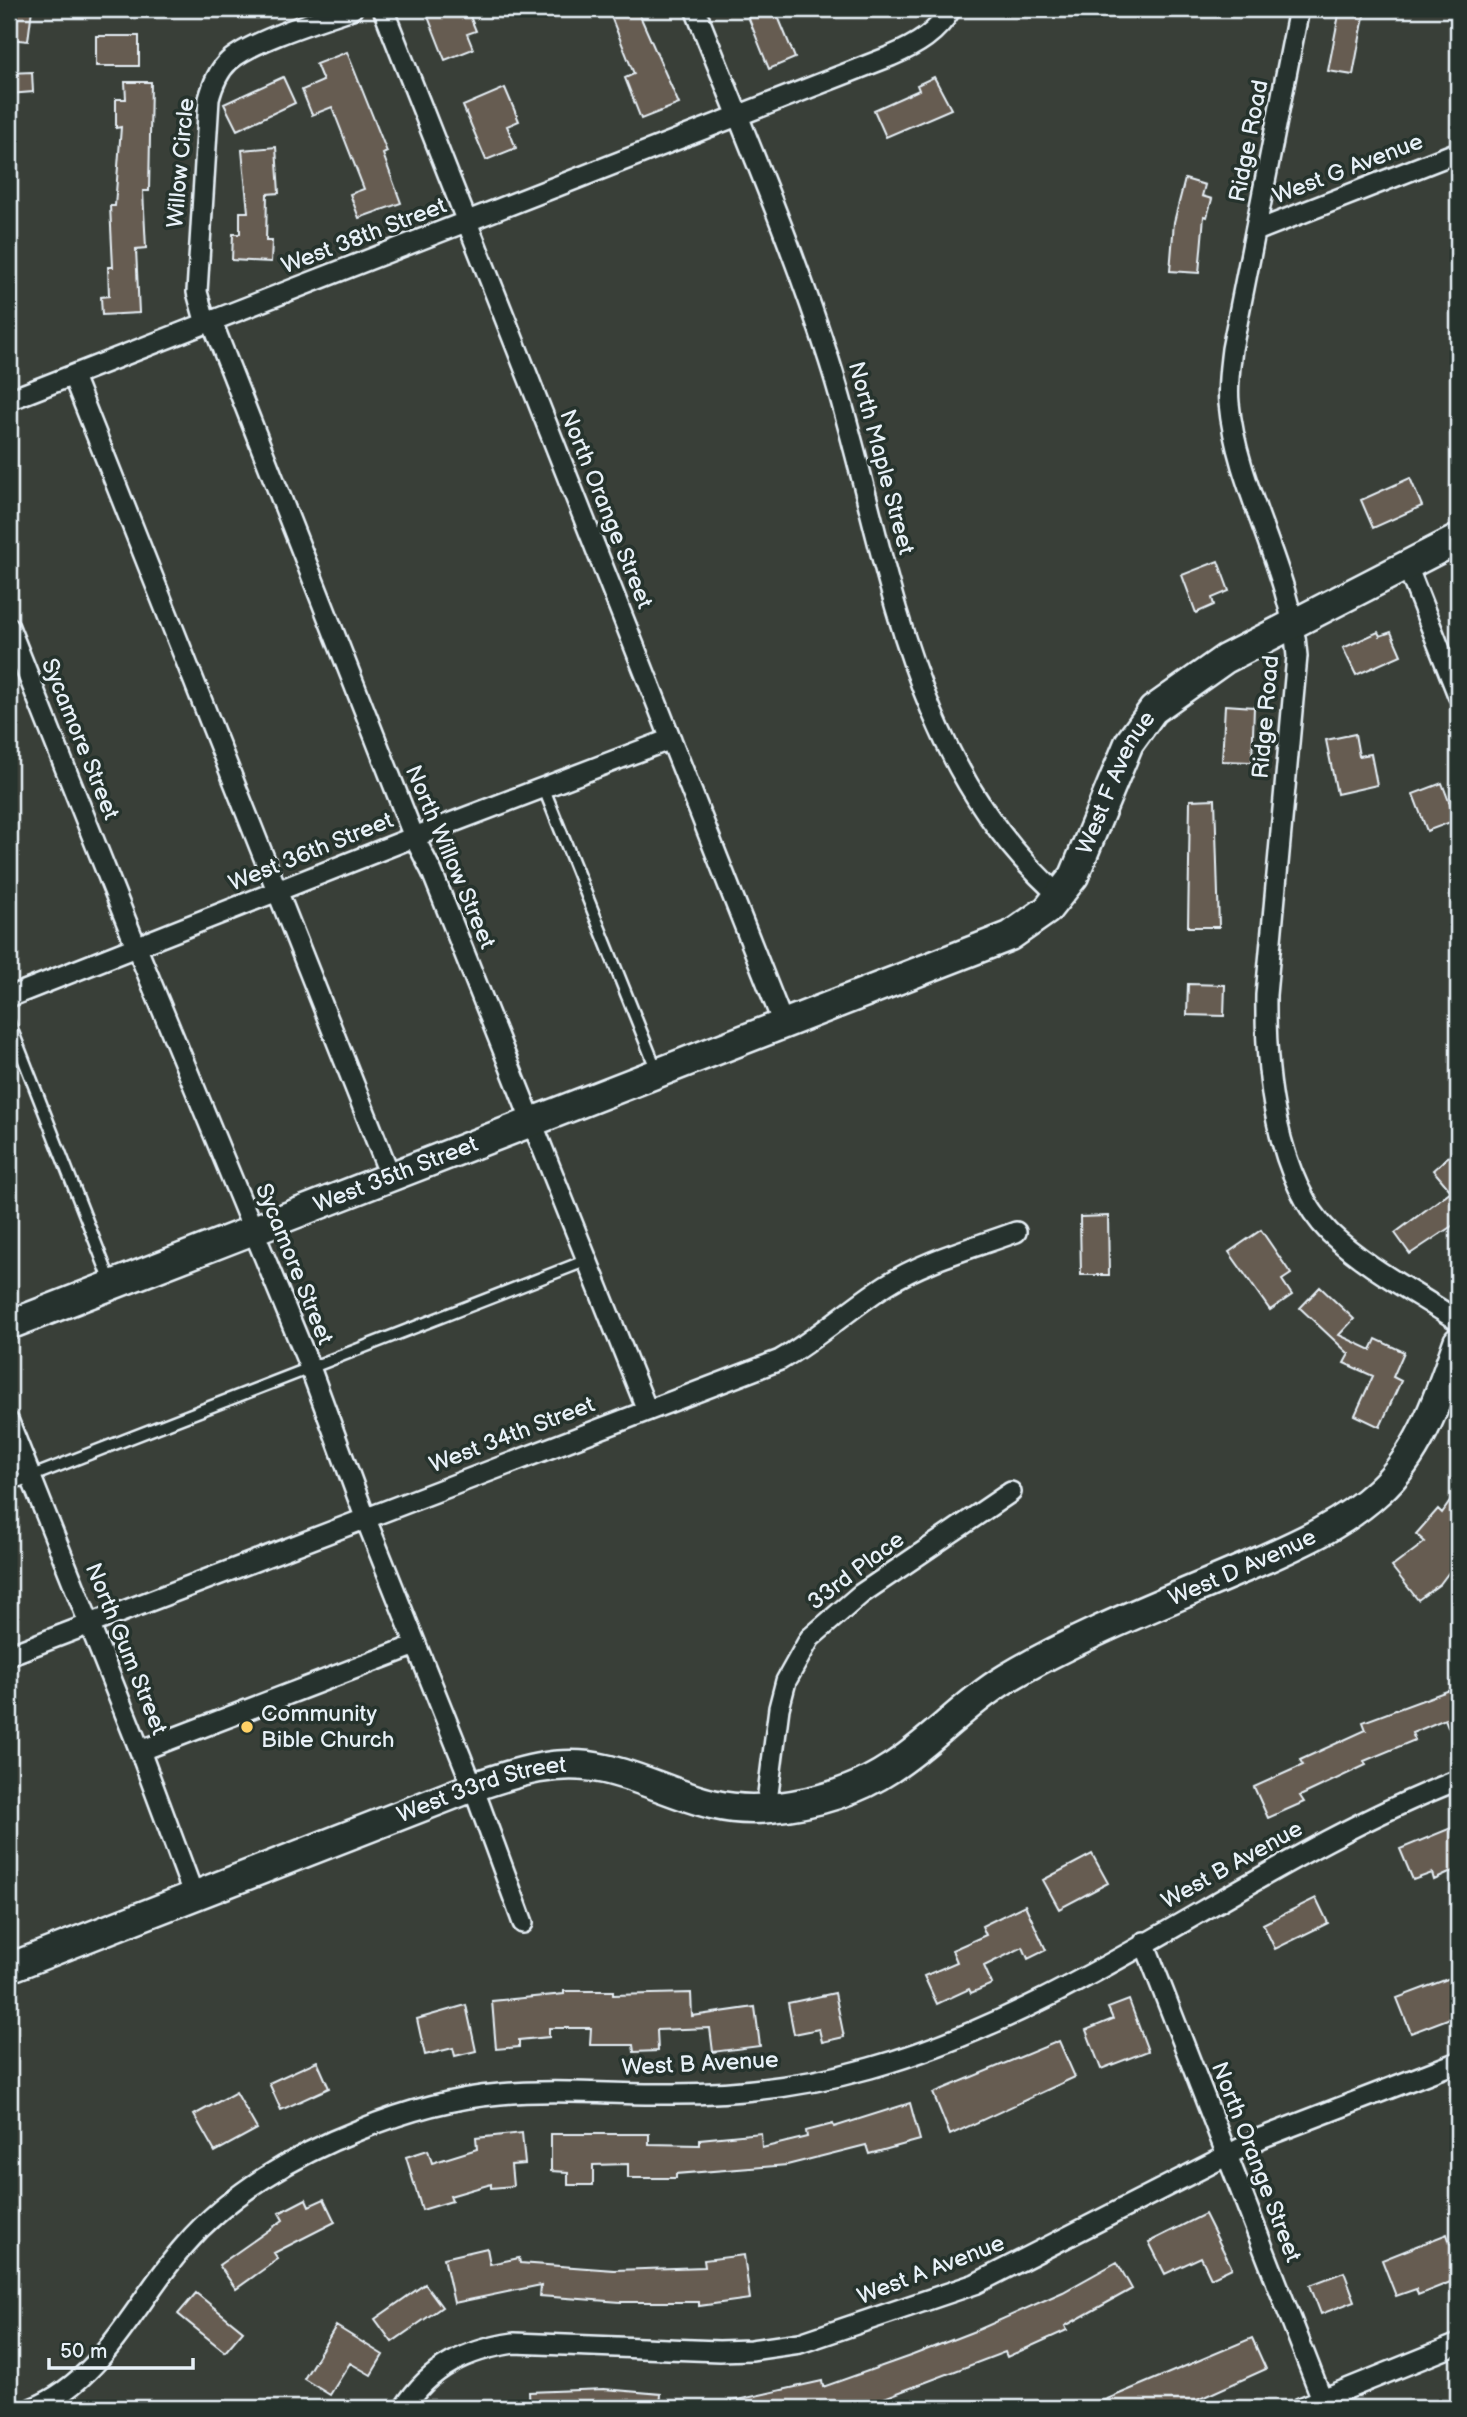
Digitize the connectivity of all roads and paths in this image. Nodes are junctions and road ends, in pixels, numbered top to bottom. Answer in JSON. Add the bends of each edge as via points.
{"nodes":[{"id":1,"x":352,"y":9,"type":"edge"},
{"id":2,"x":383,"y":9,"type":"edge"},
{"id":3,"x":695,"y":9,"type":"edge"},
{"id":4,"x":951,"y":9,"type":"edge"},
{"id":5,"x":1299,"y":9,"type":"edge"},
{"id":6,"x":737,"y":117,"type":"junction"},
{"id":7,"x":1458,"y":152,"type":"edge"},
{"id":8,"x":467,"y":222,"type":"junction"},
{"id":9,"x":1256,"y":231,"type":"junction"},
{"id":10,"x":209,"y":323,"type":"junction"},
{"id":11,"x":73,"y":376,"type":"junction"},
{"id":12,"x":9,"y":400,"type":"edge"},
{"id":13,"x":1458,"y":538,"type":"edge"},
{"id":14,"x":1406,"y":566,"type":"junction"},
{"id":15,"x":1292,"y":624,"type":"junction"},
{"id":16,"x":9,"y":627,"type":"edge"},
{"id":17,"x":1458,"y":695,"type":"edge"},
{"id":18,"x":671,"y":739,"type":"junction"},
{"id":19,"x":544,"y":789,"type":"junction"},
{"id":20,"x":414,"y":837,"type":"junction"},
{"id":21,"x":278,"y":892,"type":"junction"},
{"id":22,"x":1060,"y":896,"type":"junction"},
{"id":23,"x":136,"y":946,"type":"junction"},
{"id":24,"x":9,"y":997,"type":"edge"},
{"id":25,"x":9,"y":1022,"type":"edge"},
{"id":26,"x":784,"y":1026,"type":"junction"},
{"id":27,"x":659,"y":1075,"type":"junction"},
{"id":28,"x":530,"y":1124,"type":"junction"},
{"id":29,"x":391,"y":1178,"type":"junction"},
{"id":30,"x":254,"y":1231,"type":"junction"},
{"id":31,"x":1016,"y":1232,"type":"dead end"},
{"id":32,"x":585,"y":1261,"type":"junction"},
{"id":33,"x":112,"y":1285,"type":"junction"},
{"id":34,"x":1458,"y":1321,"type":"edge"},
{"id":35,"x":9,"y":1325,"type":"edge"},
{"id":36,"x":1458,"y":1342,"type":"edge"},
{"id":37,"x":311,"y":1370,"type":"junction"},
{"id":38,"x":647,"y":1410,"type":"junction"},
{"id":39,"x":9,"y":1422,"type":"edge"},
{"id":40,"x":30,"y":1477,"type":"junction"},
{"id":41,"x":9,"y":1485,"type":"edge"},
{"id":42,"x":1011,"y":1492,"type":"dead end"},
{"id":43,"x":365,"y":1517,"type":"junction"},
{"id":44,"x":89,"y":1623,"type":"junction"},
{"id":45,"x":415,"y":1645,"type":"junction"},
{"id":46,"x":9,"y":1655,"type":"edge"},
{"id":47,"x":953,"y":1718,"type":"joint"},
{"id":48,"x":140,"y":1751,"type":"junction"},
{"id":49,"x":1458,"y":1780,"type":"edge"},
{"id":50,"x":473,"y":1787,"type":"junction"},
{"id":51,"x":766,"y":1809,"type":"junction"},
{"id":52,"x":194,"y":1896,"type":"junction"},
{"id":53,"x":523,"y":1923,"type":"dead end"},
{"id":54,"x":1144,"y":1942,"type":"junction"},
{"id":55,"x":9,"y":1968,"type":"edge"},
{"id":56,"x":1458,"y":2062,"type":"edge"},
{"id":57,"x":1227,"y":2154,"type":"junction"},
{"id":58,"x":1458,"y":2344,"type":"edge"},
{"id":59,"x":1322,"y":2399,"type":"junction"},
{"id":60,"x":45,"y":2406,"type":"edge"},
{"id":61,"x":404,"y":2408,"type":"edge"},
{"id":62,"x":1300,"y":2408,"type":"edge"}],
"edges":[{"from":1,"to":10,"type":"street","name":"Willow Circle","via":[[239,54],[213,84],[197,292]]},
{"from":2,"to":8,"type":"street","name":"North Orange Street"},
{"from":3,"to":6,"type":"street","name":"North Maple Street"},
{"from":4,"to":6,"type":"street","name":"West 38th Street","via":[[918,44]]},
{"from":5,"to":9,"type":"street","name":"Ridge Road"},
{"from":6,"to":8,"type":"street","name":"West 38th Street"},
{"from":6,"to":22,"type":"street","name":"North Maple Street","via":[[829,360],[915,676],[941,734],[990,817],[1034,873]]},
{"from":7,"to":9,"type":"street","name":"West G Avenue"},
{"from":8,"to":10,"type":"street","name":"West 38th Street"},
{"from":8,"to":18,"type":"street","name":"North Orange Street"},
{"from":9,"to":15,"type":"street","name":"Ridge Road","via":[[1233,349],[1229,404],[1240,457]]},
{"from":10,"to":11,"type":"street","name":"West 38th Street"},
{"from":10,"to":20,"type":"street","name":"North Willow Street"},
{"from":11,"to":12,"type":"street","name":"West 38th Street"},
{"from":11,"to":21,"type":"street"},
{"from":13,"to":14,"type":"street","name":"West F Avenue"},
{"from":14,"to":15,"type":"street","name":"West F Avenue"},
{"from":14,"to":17,"type":"street"},
{"from":15,"to":22,"type":"street","name":"West F Avenue","via":[[1225,659],[1153,710],[1129,743],[1086,853]]},
{"from":15,"to":34,"type":"street","name":"Ridge Road","via":[[1297,656],[1266,995],[1267,1043],[1284,1152],[1309,1206],[1330,1232],[1350,1251]]},
{"from":16,"to":23,"type":"street","name":"Sycamore Street"},
{"from":18,"to":19,"type":"street","name":"West 36th Street"},
{"from":18,"to":26,"type":"street","name":"North Orange Street"},
{"from":19,"to":20,"type":"street","name":"West 36th Street"},
{"from":19,"to":27,"type":"lane"},
{"from":20,"to":21,"type":"street","name":"West 36th Street"},
{"from":20,"to":28,"type":"street","name":"North Willow Street","via":[[432,872]]},
{"from":21,"to":23,"type":"street","name":"West 36th Street"},
{"from":21,"to":29,"type":"street"},
{"from":22,"to":26,"type":"street","name":"West F Avenue","via":[[1010,936]]},
{"from":23,"to":24,"type":"street","name":"West 36th Street"},
{"from":23,"to":30,"type":"street","name":"Sycamore Street"},
{"from":25,"to":33,"type":"lane"},
{"from":26,"to":27,"type":"street","name":"West 35th Street"},
{"from":27,"to":28,"type":"street","name":"West 35th Street"},
{"from":28,"to":29,"type":"street","name":"West 35th Street"},
{"from":28,"to":32,"type":"street","name":"North Willow Street"},
{"from":29,"to":30,"type":"street","name":"West 35th Street"},
{"from":30,"to":33,"type":"street","name":"West 35th Street"},
{"from":30,"to":37,"type":"street","name":"Sycamore Street"},
{"from":31,"to":38,"type":"street","name":"West 34th Street","via":[[927,1264],[888,1284],[780,1360]]},
{"from":32,"to":37,"type":"lane"},
{"from":32,"to":38,"type":"street","name":"North Willow Street"},
{"from":33,"to":35,"type":"street","name":"West 35th Street"},
{"from":36,"to":47,"type":"street","name":"West D Avenue","via":[[1417,1444],[1382,1489],[1354,1513],[1307,1540],[1048,1654],[1003,1680]]},
{"from":37,"to":40,"type":"lane"},
{"from":37,"to":43,"type":"street","name":"Sycamore Street"},
{"from":38,"to":43,"type":"street","name":"West 34th Street"},
{"from":39,"to":40,"type":"street","name":"North Gum Street"},
{"from":40,"to":41,"type":"lane"},
{"from":40,"to":44,"type":"street","name":"North Gum Street"},
{"from":42,"to":51,"type":"street","name":"33rd Place","via":[[861,1594],[810,1638],[796,1659],[781,1699]]},
{"from":43,"to":44,"type":"street","name":"West 34th Street"},
{"from":43,"to":45,"type":"street","name":"Sycamore Street"},
{"from":44,"to":46,"type":"street","name":"West 34th Street"},
{"from":44,"to":48,"type":"street","name":"North Gum Street"},
{"from":45,"to":48,"type":"street"},
{"from":45,"to":50,"type":"street","name":"Sycamore Street"},
{"from":47,"to":51,"type":"street","name":"West 33rd Street","via":[[891,1768],[864,1783],[807,1803]]},
{"from":48,"to":52,"type":"street","name":"North Gum Street"},
{"from":49,"to":54,"type":"street","name":"West B Avenue","via":[[1327,1839]]},
{"from":50,"to":51,"type":"street","name":"West 33rd Street","via":[[518,1772],[572,1764],[615,1772],[713,1805]]},
{"from":50,"to":52,"type":"street","name":"West 33rd Street"},
{"from":50,"to":53,"type":"street","name":"Sycamore Street"},
{"from":52,"to":55,"type":"street","name":"West 33rd Street"},
{"from":54,"to":57,"type":"street","name":"North Orange Street"},
{"from":54,"to":60,"type":"street","name":"West B Avenue","via":[[977,2032],[837,2077],[724,2093],[498,2094],[413,2111],[358,2130],[283,2167],[224,2207],[153,2282],[96,2365]]},
{"from":56,"to":57,"type":"street","name":"West A Avenue"},
{"from":57,"to":59,"type":"street","name":"North Orange Street"},
{"from":57,"to":61,"type":"street","name":"West A Avenue","via":[[975,2284],[800,2343],[751,2350],[514,2343],[481,2348],[440,2369]]},
{"from":58,"to":59,"type":"street"},
{"from":59,"to":62,"type":"street"}]}
